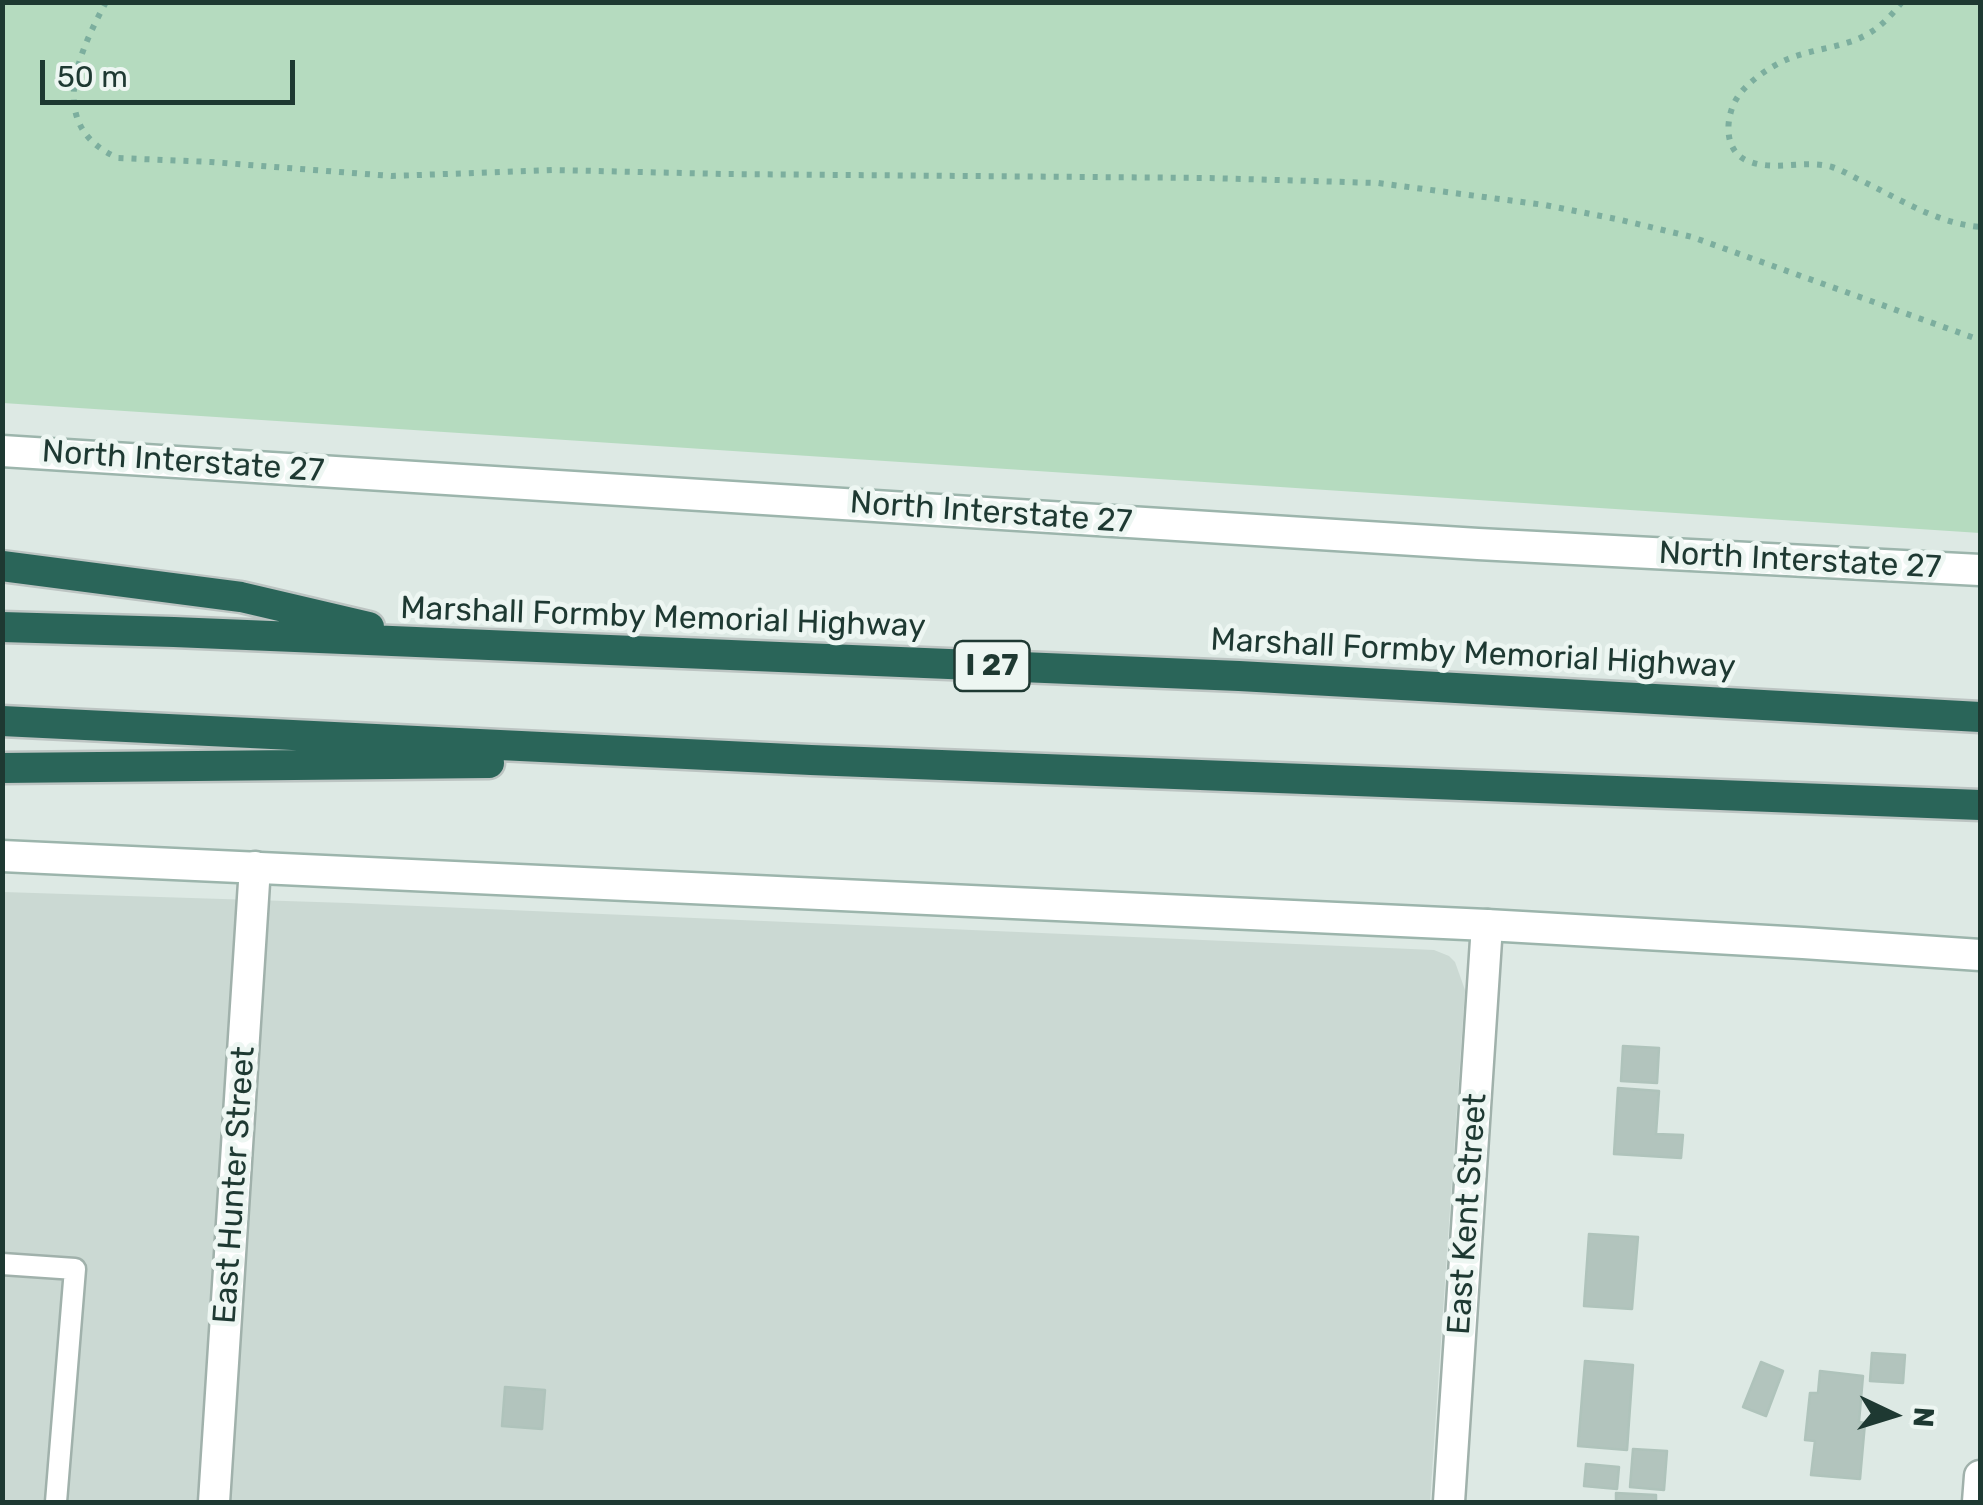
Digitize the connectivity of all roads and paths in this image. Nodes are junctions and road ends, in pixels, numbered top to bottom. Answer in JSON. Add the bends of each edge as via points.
{"nodes":[{"id":1,"x":106,"y":2,"type":"edge"},
{"id":2,"x":1902,"y":2,"type":"edge"},
{"id":3,"x":1980,"y":227,"type":"edge"},
{"id":4,"x":1980,"y":340,"type":"edge"},
{"id":5,"x":2,"y":450,"type":"edge"},
{"id":6,"x":2,"y":566,"type":"edge"},
{"id":7,"x":1980,"y":570,"type":"edge"},
{"id":8,"x":2,"y":627,"type":"edge"},
{"id":9,"x":445,"y":644,"type":"junction"},
{"id":10,"x":1980,"y":717,"type":"edge"},
{"id":11,"x":2,"y":721,"type":"edge"},
{"id":12,"x":811,"y":760,"type":"junction"},
{"id":13,"x":2,"y":768,"type":"edge"},
{"id":14,"x":1980,"y":805,"type":"edge"},
{"id":15,"x":2,"y":856,"type":"edge"},
{"id":16,"x":255,"y":867,"type":"junction"},
{"id":17,"x":1486,"y":925,"type":"junction"},
{"id":18,"x":1980,"y":955,"type":"edge"},
{"id":19,"x":2,"y":1264,"type":"edge"},
{"id":20,"x":1980,"y":1476,"type":"edge"},
{"id":21,"x":56,"y":1502,"type":"edge"},
{"id":22,"x":214,"y":1502,"type":"edge"},
{"id":23,"x":1449,"y":1502,"type":"edge"},
{"id":24,"x":1978,"y":1502,"type":"edge"}],
"edges":[{"from":1,"to":4,"type":"path","via":[[79,60],[73,100],[82,130],[118,158],[392,176],[554,170],[1378,183],[1545,205],[1692,237]]},
{"from":2,"to":3,"type":"path","via":[[1858,39],[1767,70],[1732,107],[1732,148],[1744,160],[1768,165],[1833,167],[1927,214]]},
{"from":5,"to":7,"type":"main road","name":"North Interstate 27"},
{"from":6,"to":9,"type":"highway","via":[[241,598]]},
{"from":8,"to":9,"type":"highway","name":"Marshall Formby Memorial Highway","number":"I 27"},
{"from":9,"to":10,"type":"highway","name":"Marshall Formby Memorial Highway","number":"I 27","via":[[1239,676]]},
{"from":11,"to":12,"type":"highway"},
{"from":12,"to":13,"type":"highway"},
{"from":12,"to":14,"type":"highway"},
{"from":15,"to":16,"type":"main road"},
{"from":16,"to":17,"type":"main road"},
{"from":16,"to":22,"type":"main road","name":"East Hunter Street"},
{"from":17,"to":18,"type":"main road"},
{"from":17,"to":23,"type":"main road","name":"East Kent Street"},
{"from":19,"to":21,"type":"lane","via":[[75,1268]]},
{"from":20,"to":24,"type":"main road"}]}
